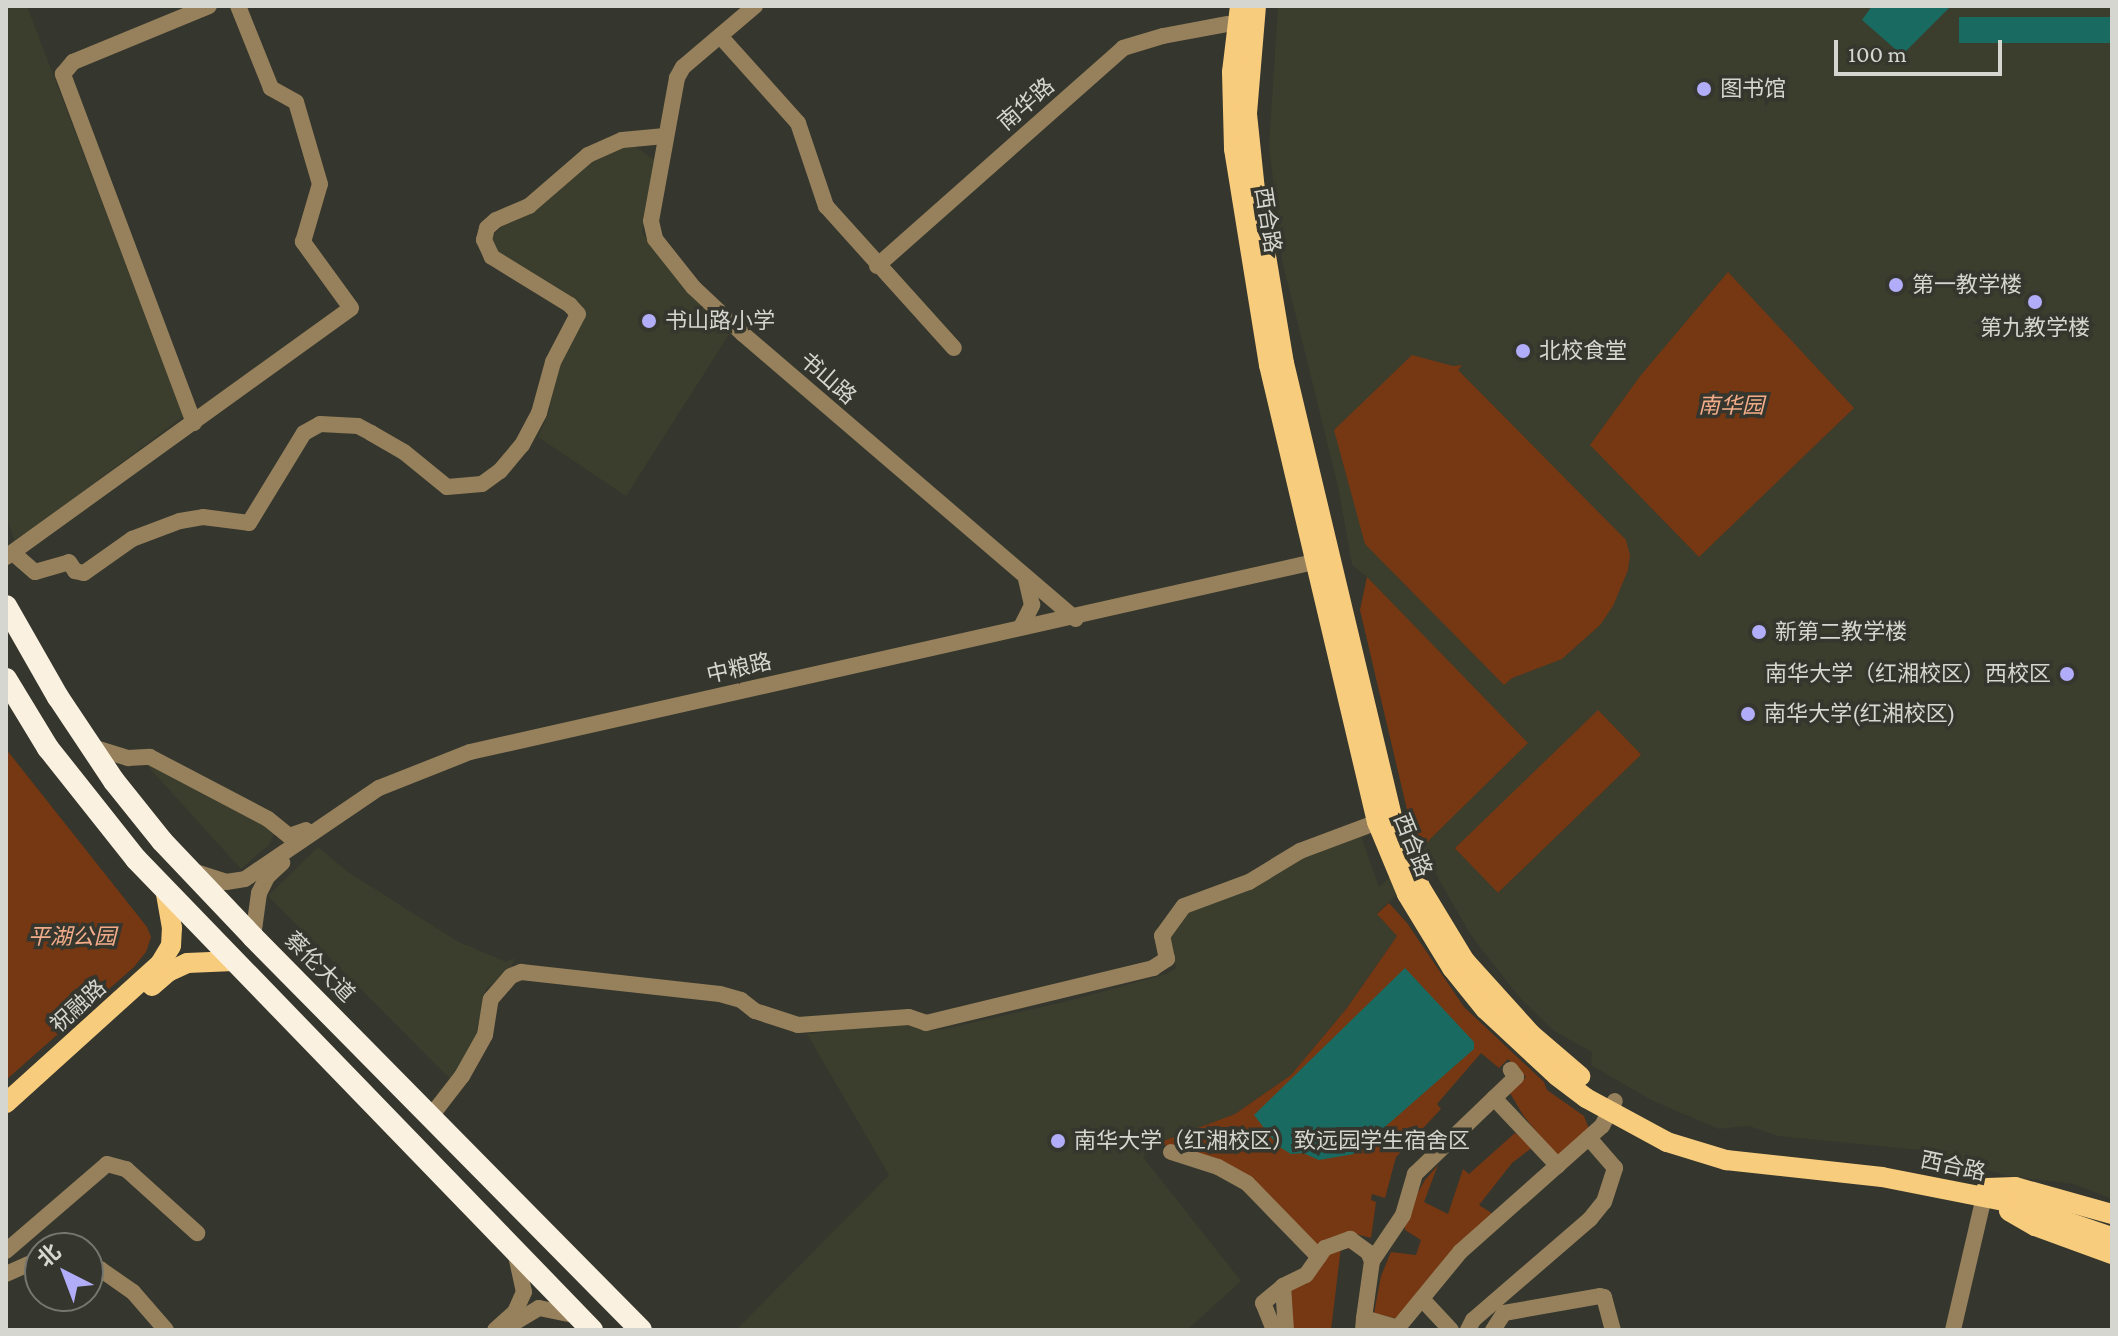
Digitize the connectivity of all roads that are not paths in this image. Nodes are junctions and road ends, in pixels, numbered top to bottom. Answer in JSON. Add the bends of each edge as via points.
{"nodes":[{"id":1,"x":209,"y":6,"type":"edge"},
{"id":2,"x":238,"y":6,"type":"edge"},
{"id":3,"x":755,"y":6,"type":"edge"},
{"id":4,"x":1240,"y":6,"type":"edge"},
{"id":5,"x":1256,"y":6,"type":"edge"},
{"id":6,"x":1228,"y":24,"type":"dead end"},
{"id":7,"x":720,"y":36,"type":"junction"},
{"id":8,"x":665,"y":136,"type":"junction"},
{"id":9,"x":877,"y":266,"type":"junction"},
{"id":10,"x":954,"y":348,"type":"dead end"},
{"id":11,"x":194,"y":423,"type":"junction"},
{"id":12,"x":9,"y":555,"type":"edge"},
{"id":13,"x":1322,"y":564,"type":"junction"},
{"id":14,"x":1023,"y":575,"type":"junction"},
{"id":15,"x":6,"y":606,"type":"edge"},
{"id":16,"x":1075,"y":619,"type":"junction"},
{"id":17,"x":1021,"y":627,"type":"junction"},
{"id":18,"x":8,"y":689,"type":"edge"},
{"id":19,"x":92,"y":747,"type":"junction"},
{"id":20,"x":1377,"y":822,"type":"junction"},
{"id":21,"x":319,"y":826,"type":"junction"},
{"id":22,"x":189,"y":870,"type":"junction"},
{"id":23,"x":165,"y":889,"type":"junction"},
{"id":24,"x":253,"y":937,"type":"junction"},
{"id":25,"x":234,"y":961,"type":"junction"},
{"id":26,"x":1511,"y":1070,"type":"dead end"},
{"id":27,"x":1494,"y":1098,"type":"junction"},
{"id":28,"x":6,"y":1103,"type":"edge"},
{"id":29,"x":1613,"y":1106,"type":"junction"},
{"id":30,"x":6,"y":1116,"type":"edge"},
{"id":31,"x":431,"y":1116,"type":"junction"},
{"id":32,"x":1589,"y":1138,"type":"junction"},
{"id":33,"x":1171,"y":1152,"type":"dead end"},
{"id":34,"x":1558,"y":1166,"type":"junction"},
{"id":35,"x":1986,"y":1192,"type":"junction"},
{"id":36,"x":2112,"y":1214,"type":"edge"},
{"id":37,"x":2112,"y":1229,"type":"edge"},
{"id":38,"x":197,"y":1233,"type":"dead end"},
{"id":39,"x":2112,"y":1237,"type":"edge"},
{"id":40,"x":514,"y":1249,"type":"junction"},
{"id":41,"x":6,"y":1251,"type":"edge"},
{"id":42,"x":2112,"y":1254,"type":"edge"},
{"id":43,"x":1319,"y":1257,"type":"junction"},
{"id":44,"x":1372,"y":1261,"type":"junction"},
{"id":45,"x":104,"y":1275,"type":"edge"},
{"id":46,"x":1283,"y":1286,"type":"junction"},
{"id":47,"x":1422,"y":1299,"type":"junction"},
{"id":48,"x":586,"y":1323,"type":"edge"},
{"id":49,"x":1364,"y":1324,"type":"edge"},
{"id":50,"x":1397,"y":1329,"type":"edge"},
{"id":51,"x":166,"y":1330,"type":"edge"},
{"id":52,"x":495,"y":1330,"type":"edge"},
{"id":53,"x":505,"y":1330,"type":"edge"},
{"id":54,"x":641,"y":1330,"type":"edge"},
{"id":55,"x":1274,"y":1330,"type":"edge"},
{"id":56,"x":1286,"y":1330,"type":"edge"},
{"id":57,"x":1451,"y":1330,"type":"edge"},
{"id":58,"x":1468,"y":1330,"type":"edge"},
{"id":59,"x":1493,"y":1330,"type":"edge"},
{"id":60,"x":1613,"y":1330,"type":"edge"},
{"id":61,"x":1953,"y":1330,"type":"edge"}],
"edges":[{"from":1,"to":11,"type":"street","via":[[73,62],[63,74]]},
{"from":2,"to":11,"type":"street","via":[[271,88],[296,102],[320,184],[303,242],[351,308]]},
{"from":3,"to":7,"type":"street","name":"书山路"},
{"from":4,"to":13,"type":"main road","name":"西合路","via":[[1231,113],[1239,195],[1269,365]]},
{"from":5,"to":13,"type":"main road","name":"西合路","via":[[1247,114],[1255,190]]},
{"from":6,"to":9,"type":"street","name":"南华路","via":[[1123,48]]},
{"from":7,"to":8,"type":"street","name":"书山路","via":[[683,67]]},
{"from":7,"to":9,"type":"street","via":[[798,123],[826,206]]},
{"from":8,"to":12,"type":"street","via":[[622,140],[588,155],[529,206],[487,228],[484,240],[492,257],[578,314],[553,362],[539,413],[522,445],[482,484],[447,487],[404,452],[358,426],[320,424],[304,433],[249,523],[203,517],[180,521],[132,539],[84,573],[69,562],[35,572]]},
{"from":8,"to":14,"type":"street","name":"书山路","via":[[652,231],[693,287]]},
{"from":9,"to":10,"type":"street"},
{"from":11,"to":12,"type":"street"},
{"from":13,"to":16,"type":"street","name":"中粮路"},
{"from":13,"to":20,"type":"main road","name":"西合路"},
{"from":13,"to":29,"type":"main road","name":"西合路","via":[[1376,763],[1404,854],[1420,887],[1465,961],[1497,1000]]},
{"from":14,"to":16,"type":"street","name":"书山路"},
{"from":14,"to":17,"type":"street","via":[[1032,605]]},
{"from":15,"to":19,"type":"highway","name":"蔡伦大道","via":[[24,644]]},
{"from":16,"to":17,"type":"street","name":"中粮路"},
{"from":16,"to":24,"type":"street","name":"中粮路","via":[[474,756],[426,772],[323,830],[267,877],[259,893]]},
{"from":17,"to":21,"type":"street","name":"中粮路","via":[[470,752],[379,788]]},
{"from":18,"to":23,"type":"highway","via":[[48,748]]},
{"from":19,"to":21,"type":"street","via":[[128,758],[150,757],[268,819],[289,836]]},
{"from":19,"to":22,"type":"highway","name":"蔡伦大道"},
{"from":20,"to":29,"type":"main road","name":"西合路","via":[[1429,934],[1485,1009],[1557,1076]]},
{"from":20,"to":31,"type":"street","via":[[1300,851],[1249,882],[1184,906],[1162,936],[1167,959],[1153,968],[926,1023],[909,1017],[798,1025],[720,994],[521,972],[491,999],[485,1035]]},
{"from":21,"to":22,"type":"street","name":"中粮路","via":[[245,879],[226,882]]},
{"from":22,"to":24,"type":"highway","name":"蔡伦大道"},
{"from":23,"to":25,"type":"highway"},
{"from":23,"to":28,"type":"main road","name":"祝融路","via":[[171,946],[160,964]]},
{"from":24,"to":31,"type":"highway","name":"蔡伦大道"},
{"from":25,"to":30,"type":"main road","name":"祝融路","via":[[187,963],[168,972]]},
{"from":25,"to":40,"type":"highway"},
{"from":26,"to":27,"type":"street","via":[[1516,1077]]},
{"from":27,"to":34,"type":"street"},
{"from":27,"to":44,"type":"street","via":[[1415,1174],[1403,1215]]},
{"from":29,"to":32,"type":"street"},
{"from":29,"to":35,"type":"main road","name":"西合路","via":[[1728,1146],[1887,1166]]},
{"from":31,"to":54,"type":"highway","name":"蔡伦大道"},
{"from":32,"to":34,"type":"street"},
{"from":32,"to":58,"type":"street","via":[[1615,1168],[1604,1202]]},
{"from":33,"to":43,"type":"street","via":[[1247,1183]]},
{"from":34,"to":47,"type":"street","via":[[1460,1252]]},
{"from":35,"to":36,"type":"main road","via":[[2015,1187]]},
{"from":35,"to":37,"type":"main road","name":"西合路"},
{"from":35,"to":39,"type":"main road","name":"西合路"},
{"from":35,"to":42,"type":"main road","via":[[2035,1226]]},
{"from":35,"to":61,"type":"street"},
{"from":38,"to":41,"type":"street","via":[[126,1169],[107,1164]]},
{"from":40,"to":48,"type":"highway"},
{"from":40,"to":52,"type":"street","via":[[524,1292],[515,1312]]},
{"from":43,"to":44,"type":"street","via":[[1325,1248],[1350,1239]]},
{"from":43,"to":46,"type":"street","via":[[1306,1275]]},
{"from":44,"to":49,"type":"street"},
{"from":45,"to":51,"type":"street","via":[[133,1292]]},
{"from":46,"to":55,"type":"street","via":[[1263,1303]]},
{"from":46,"to":56,"type":"street"},
{"from":47,"to":50,"type":"street"},
{"from":47,"to":57,"type":"street"},
{"from":48,"to":53,"type":"street","via":[[539,1308]]},
{"from":49,"to":50,"type":"street"},
{"from":59,"to":60,"type":"street","via":[[1504,1313],[1600,1296]]}]}
